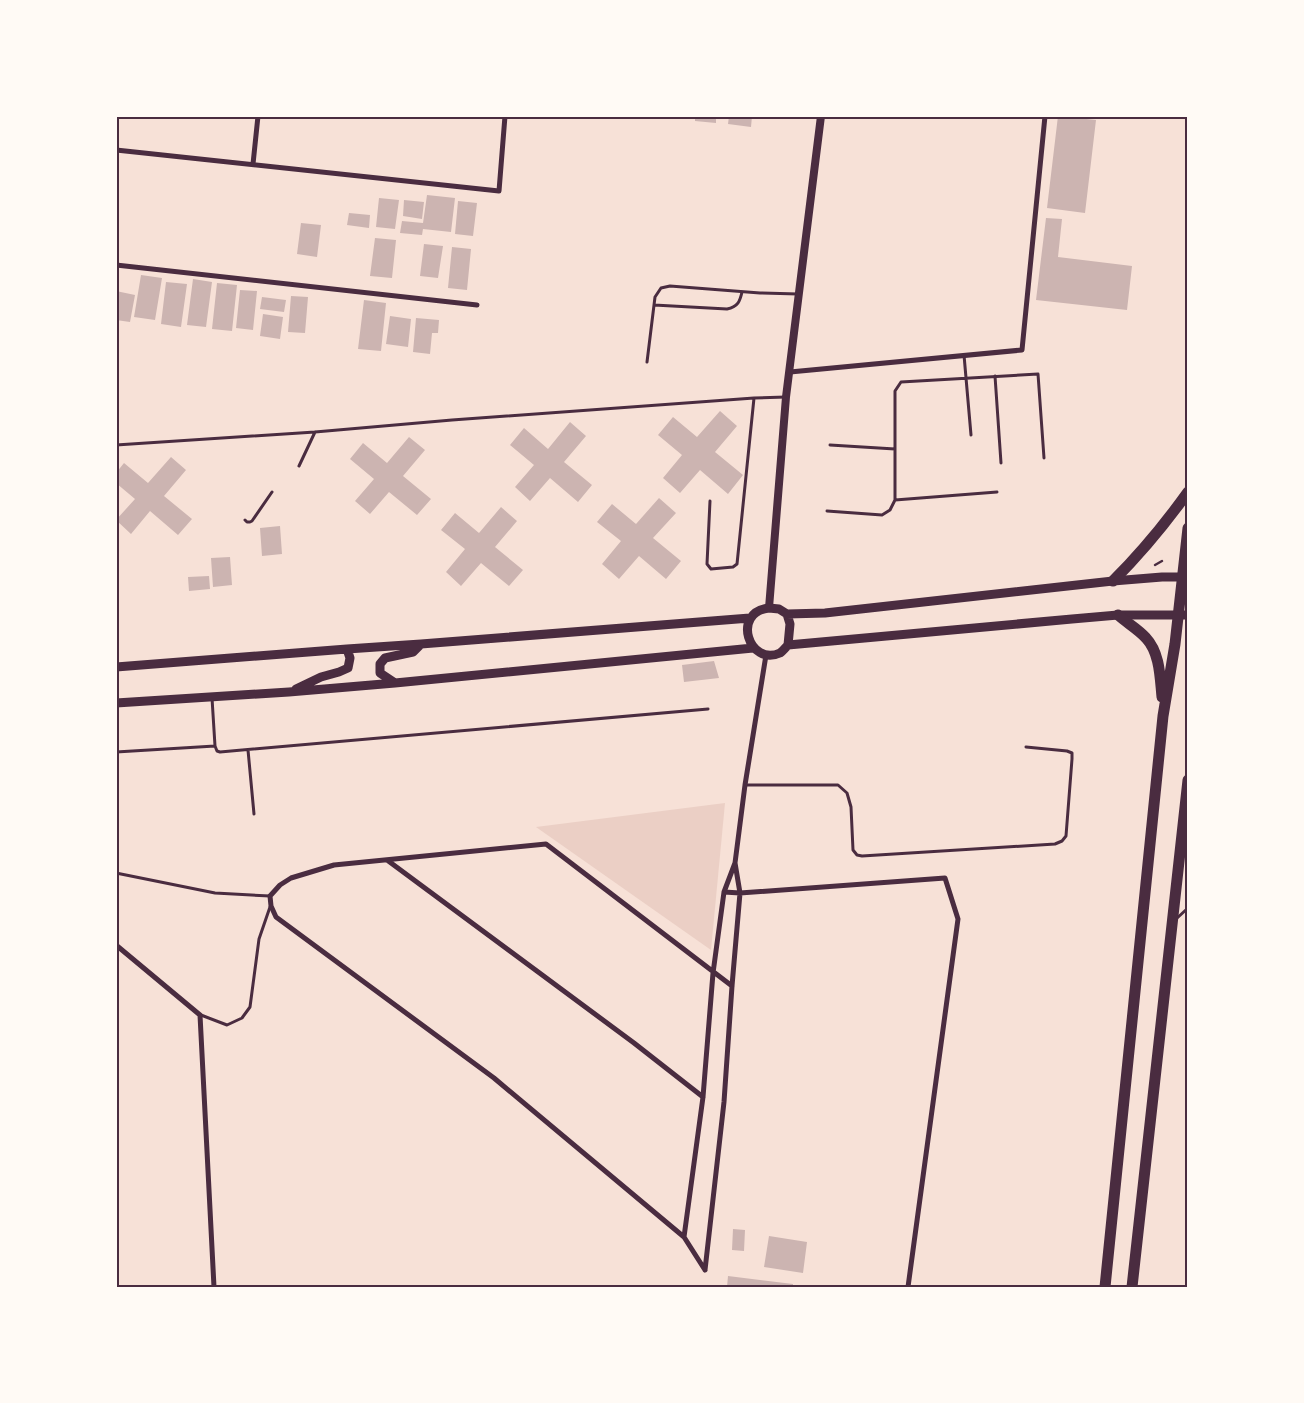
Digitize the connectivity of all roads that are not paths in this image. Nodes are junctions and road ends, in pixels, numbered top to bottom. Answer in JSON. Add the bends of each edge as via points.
{"nodes":[{"id":1,"x":258,"y":116,"type":"edge"},
{"id":2,"x":506,"y":116,"type":"edge"},
{"id":3,"x":821,"y":116,"type":"edge"},
{"id":4,"x":1045,"y":116,"type":"edge"},
{"id":5,"x":116,"y":150,"type":"edge"},
{"id":6,"x":253,"y":164,"type":"junction"},
{"id":7,"x":116,"y":265,"type":"edge"},
{"id":8,"x":742,"y":292,"type":"junction"},
{"id":9,"x":798,"y":294,"type":"junction"},
{"id":10,"x":477,"y":305,"type":"dead end"},
{"id":11,"x":654,"y":305,"type":"junction"},
{"id":12,"x":964,"y":355,"type":"junction"},
{"id":13,"x":647,"y":362,"type":"dead end"},
{"id":14,"x":790,"y":372,"type":"junction"},
{"id":15,"x":995,"y":376,"type":"junction"},
{"id":16,"x":966,"y":378,"type":"junction"},
{"id":17,"x":786,"y":397,"type":"junction"},
{"id":18,"x":754,"y":398,"type":"junction"},
{"id":19,"x":315,"y":432,"type":"junction"},
{"id":20,"x":971,"y":435,"type":"dead end"},
{"id":21,"x":830,"y":444,"type":"dead end"},
{"id":22,"x":116,"y":445,"type":"edge"},
{"id":23,"x":895,"y":449,"type":"junction"},
{"id":24,"x":1044,"y":458,"type":"dead end"},
{"id":25,"x":1001,"y":463,"type":"dead end"},
{"id":26,"x":299,"y":466,"type":"dead end"},
{"id":27,"x":272,"y":492,"type":"dead end"},
{"id":28,"x":997,"y":492,"type":"dead end"},
{"id":29,"x":1188,"y":492,"type":"edge"},
{"id":30,"x":895,"y":500,"type":"junction"},
{"id":31,"x":710,"y":501,"type":"dead end"},
{"id":32,"x":828,"y":511,"type":"dead end"},
{"id":33,"x":245,"y":520,"type":"dead end"},
{"id":34,"x":1188,"y":528,"type":"edge"},
{"id":35,"x":1185,"y":577,"type":"edge"},
{"id":36,"x":1113,"y":581,"type":"junction"},
{"id":37,"x":769,"y":608,"type":"junction"},
{"id":38,"x":786,"y":614,"type":"junction"},
{"id":39,"x":1118,"y":615,"type":"junction"},
{"id":40,"x":1182,"y":615,"type":"edge"},
{"id":41,"x":750,"y":618,"type":"junction"},
{"id":42,"x":421,"y":644,"type":"junction"},
{"id":43,"x":788,"y":645,"type":"junction"},
{"id":44,"x":753,"y":648,"type":"junction"},
{"id":45,"x":347,"y":649,"type":"junction"},
{"id":46,"x":766,"y":655,"type":"junction"},
{"id":47,"x":116,"y":667,"type":"edge"},
{"id":48,"x":395,"y":683,"type":"junction"},
{"id":49,"x":289,"y":692,"type":"junction"},
{"id":50,"x":212,"y":697,"type":"junction"},
{"id":51,"x":116,"y":703,"type":"edge"},
{"id":52,"x":708,"y":709,"type":"dead end"},
{"id":53,"x":1164,"y":716,"type":"junction"},
{"id":54,"x":215,"y":746,"type":"junction"},
{"id":55,"x":1026,"y":747,"type":"dead end"},
{"id":56,"x":248,"y":750,"type":"junction"},
{"id":57,"x":116,"y":752,"type":"edge"},
{"id":58,"x":1188,"y":780,"type":"edge"},
{"id":59,"x":745,"y":786,"type":"junction"},
{"id":60,"x":1186,"y":805,"type":"edge"},
{"id":61,"x":254,"y":814,"type":"dead end"},
{"id":62,"x":387,"y":860,"type":"junction"},
{"id":63,"x":735,"y":863,"type":"junction"},
{"id":64,"x":116,"y":873,"type":"edge"},
{"id":65,"x":724,"y":892,"type":"junction"},
{"id":66,"x":740,"y":893,"type":"junction"},
{"id":67,"x":270,"y":896,"type":"junction"},
{"id":68,"x":271,"y":906,"type":"junction"},
{"id":69,"x":1188,"y":908,"type":"edge"},
{"id":70,"x":1172,"y":923,"type":"junction"},
{"id":71,"x":116,"y":945,"type":"edge"},
{"id":72,"x":713,"y":973,"type":"junction"},
{"id":73,"x":732,"y":986,"type":"junction"},
{"id":74,"x":200,"y":1015,"type":"junction"},
{"id":75,"x":703,"y":1097,"type":"junction"},
{"id":76,"x":684,"y":1238,"type":"junction"},
{"id":77,"x":214,"y":1287,"type":"edge"},
{"id":78,"x":908,"y":1287,"type":"edge"},
{"id":79,"x":1105,"y":1287,"type":"edge"},
{"id":80,"x":1132,"y":1287,"type":"edge"}],
"edges":[{"from":1,"to":6,"type":"street"},
{"from":2,"to":6,"type":"street","via":[[499,191]]},
{"from":3,"to":9,"type":"street"},
{"from":4,"to":12,"type":"street","via":[[1022,350]]},
{"from":5,"to":6,"type":"street"},
{"from":7,"to":10,"type":"street"},
{"from":8,"to":9,"type":"lane"},
{"from":8,"to":11,"type":"lane","via":[[738,304],[727,309]]},
{"from":8,"to":11,"type":"lane","via":[[670,286],[658,292]]},
{"from":9,"to":14,"type":"street"},
{"from":11,"to":13,"type":"lane"},
{"from":12,"to":14,"type":"street"},
{"from":12,"to":16,"type":"lane"},
{"from":14,"to":17,"type":"street"},
{"from":15,"to":16,"type":"lane"},
{"from":15,"to":24,"type":"lane","via":[[1038,374]]},
{"from":15,"to":25,"type":"lane"},
{"from":16,"to":20,"type":"lane"},
{"from":16,"to":23,"type":"lane","via":[[901,382],[895,391]]},
{"from":17,"to":18,"type":"lane"},
{"from":17,"to":37,"type":"street"},
{"from":18,"to":19,"type":"lane"},
{"from":18,"to":31,"type":"lane","via":[[736,564],[733,567],[711,569],[706,564]]},
{"from":19,"to":22,"type":"lane"},
{"from":19,"to":26,"type":"lane"},
{"from":21,"to":23,"type":"lane"},
{"from":23,"to":30,"type":"lane"},
{"from":27,"to":33,"type":"lane","via":[[252,520]]},
{"from":28,"to":30,"type":"lane"},
{"from":29,"to":36,"type":"highway","via":[[1164,526]]},
{"from":30,"to":32,"type":"lane","via":[[890,510],[882,515]]},
{"from":34,"to":35,"type":"highway"},
{"from":35,"to":36,"type":"main road"},
{"from":35,"to":40,"type":"highway"},
{"from":36,"to":38,"type":"main road","via":[[825,613]]},
{"from":37,"to":38,"type":"main road"},
{"from":37,"to":41,"type":"main road","via":[[754,612]]},
{"from":38,"to":43,"type":"main road","via":[[790,624]]},
{"from":39,"to":40,"type":"main road"},
{"from":39,"to":43,"type":"main road"},
{"from":39,"to":53,"type":"highway","via":[[1146,638],[1153,650],[1159,665]]},
{"from":40,"to":53,"type":"highway"},
{"from":41,"to":42,"type":"main road"},
{"from":41,"to":44,"type":"main road","via":[[748,638]]},
{"from":42,"to":45,"type":"main road"},
{"from":42,"to":48,"type":"main road","via":[[413,652],[385,658],[380,664],[380,673]]},
{"from":43,"to":46,"type":"main road","via":[[780,653]]},
{"from":44,"to":46,"type":"main road"},
{"from":44,"to":48,"type":"main road"},
{"from":45,"to":47,"type":"main road"},
{"from":45,"to":49,"type":"main road","via":[[350,658],[348,668]]},
{"from":46,"to":59,"type":"street"},
{"from":48,"to":49,"type":"main road"},
{"from":49,"to":50,"type":"main road"},
{"from":50,"to":51,"type":"main road"},
{"from":50,"to":54,"type":"lane"},
{"from":52,"to":56,"type":"lane"},
{"from":53,"to":79,"type":"highway"},
{"from":54,"to":56,"type":"lane","via":[[220,752]]},
{"from":54,"to":57,"type":"lane"},
{"from":55,"to":59,"type":"lane","via":[[1072,753],[1066,836],[1056,844],[856,855],[851,807],[847,793],[838,785]]},
{"from":56,"to":61,"type":"lane"},
{"from":58,"to":60,"type":"highway"},
{"from":59,"to":63,"type":"street"},
{"from":60,"to":70,"type":"highway"},
{"from":62,"to":67,"type":"street","via":[[334,865],[291,878]]},
{"from":62,"to":72,"type":"street","via":[[546,844]]},
{"from":62,"to":75,"type":"street"},
{"from":63,"to":65,"type":"street"},
{"from":63,"to":66,"type":"street"},
{"from":64,"to":67,"type":"lane","via":[[215,893]]},
{"from":65,"to":66,"type":"street"},
{"from":65,"to":72,"type":"street"},
{"from":66,"to":73,"type":"street"},
{"from":66,"to":78,"type":"street","via":[[945,878],[958,919]]},
{"from":67,"to":68,"type":"street"},
{"from":68,"to":74,"type":"lane","via":[[260,939],[250,1007],[242,1018],[227,1025]]},
{"from":68,"to":76,"type":"street","via":[[276,917],[494,1078]]},
{"from":69,"to":70,"type":"lane"},
{"from":70,"to":80,"type":"highway"},
{"from":71,"to":74,"type":"street"},
{"from":72,"to":73,"type":"street"},
{"from":72,"to":75,"type":"street"},
{"from":73,"to":76,"type":"street","via":[[724,1102],[705,1270]]},
{"from":74,"to":77,"type":"street"},
{"from":75,"to":76,"type":"street"}]}
